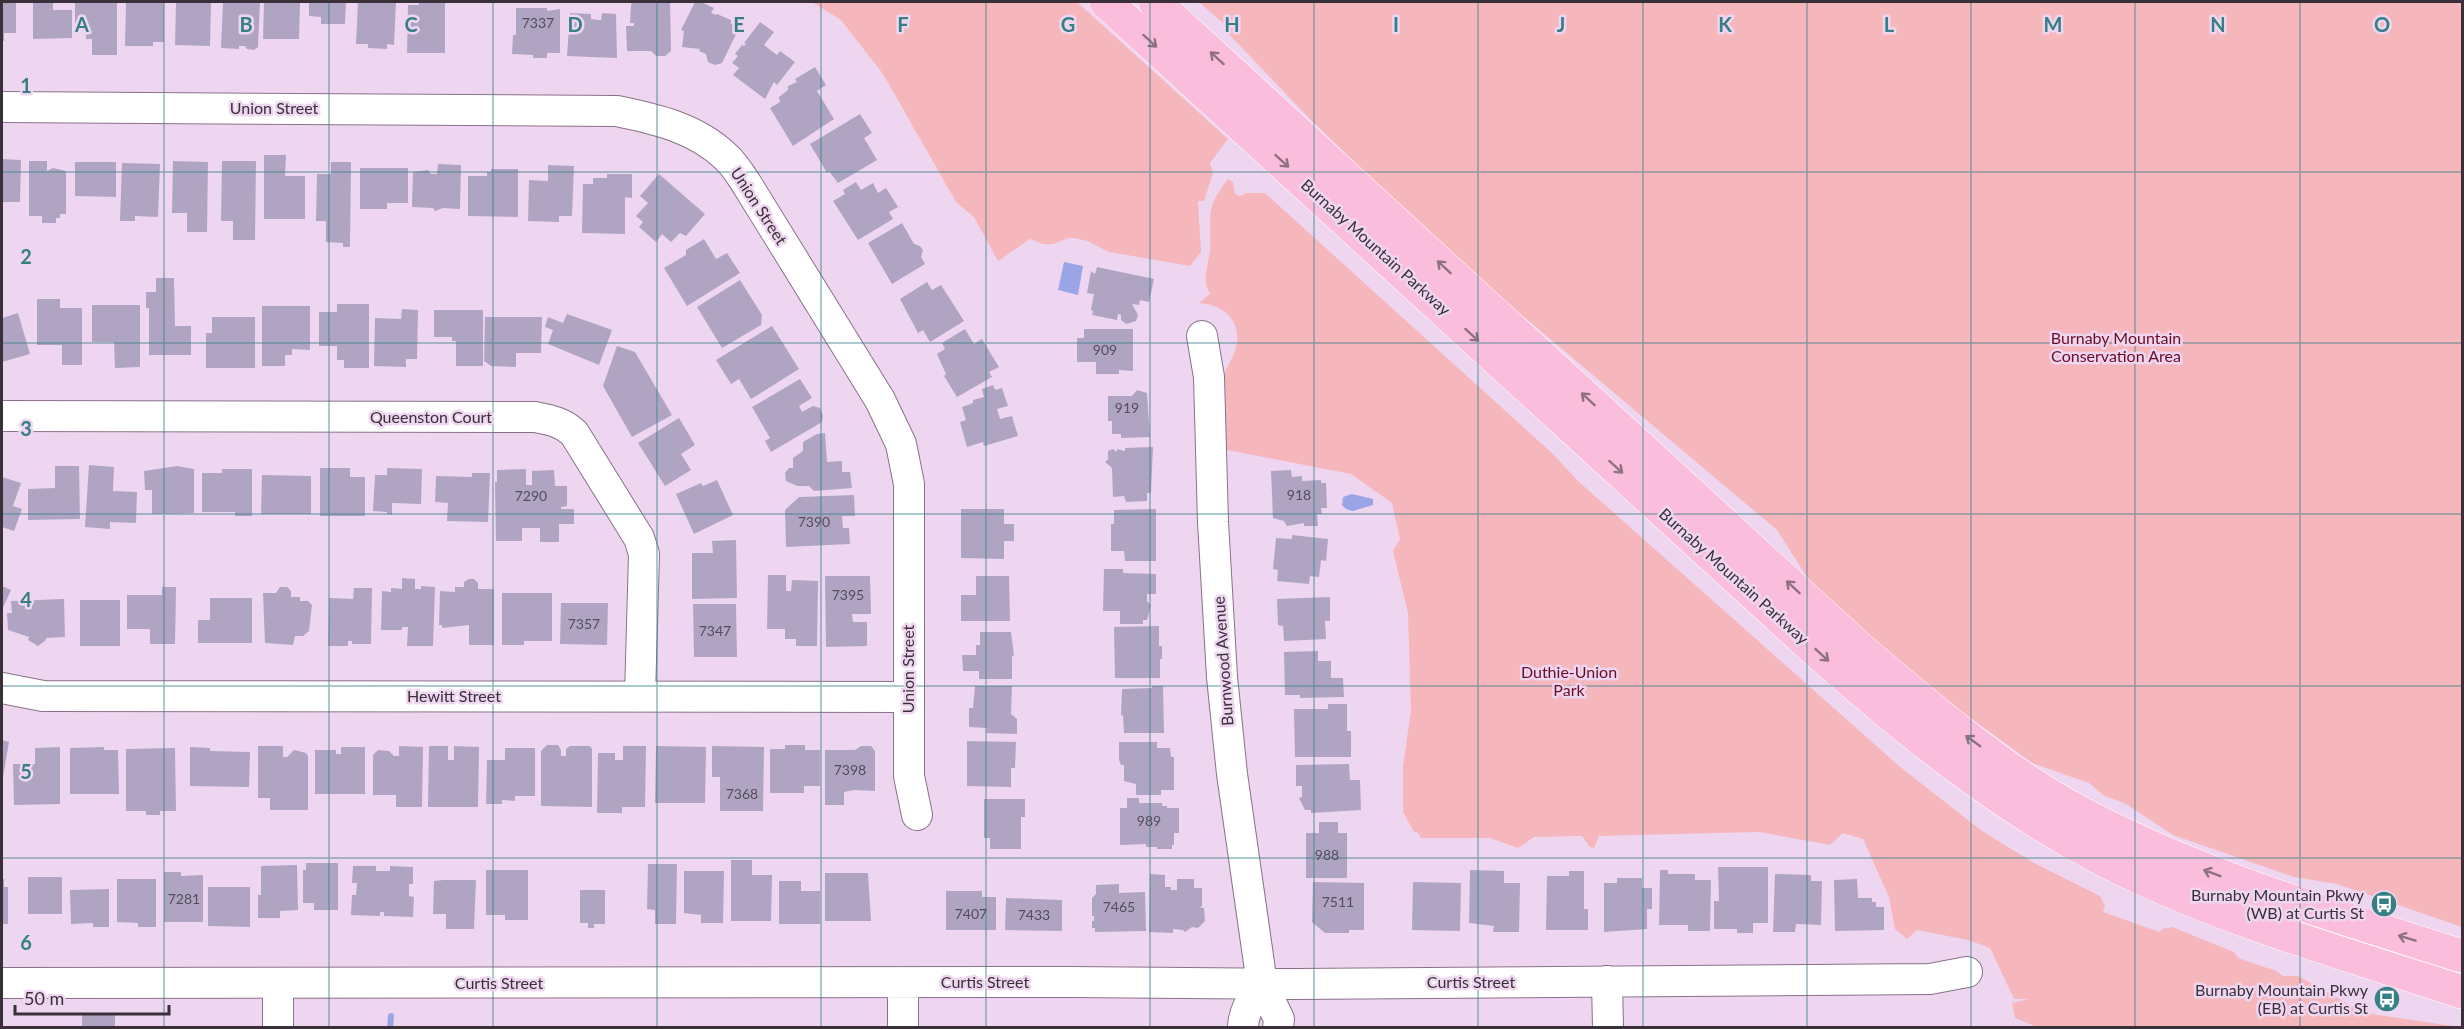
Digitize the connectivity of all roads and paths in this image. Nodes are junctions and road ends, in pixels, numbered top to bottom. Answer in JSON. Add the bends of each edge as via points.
{"nodes":[{"id":1,"x":1106,"y":2,"type":"edge"},
{"id":2,"x":1155,"y":2,"type":"edge"},
{"id":3,"x":2,"y":107,"type":"edge"},
{"id":4,"x":1202,"y":336,"type":"dead end"},
{"id":5,"x":2,"y":416,"type":"edge"},
{"id":6,"x":2,"y":688,"type":"edge"},
{"id":7,"x":640,"y":696,"type":"junction"},
{"id":8,"x":908,"y":697,"type":"junction"},
{"id":9,"x":917,"y":815,"type":"dead end"},
{"id":10,"x":2463,"y":956,"type":"edge"},
{"id":11,"x":1967,"y":972,"type":"dead end"},
{"id":12,"x":1607,"y":981,"type":"junction"},
{"id":13,"x":2,"y":983,"type":"edge"},
{"id":14,"x":278,"y":983,"type":"junction"},
{"id":15,"x":903,"y":983,"type":"junction"},
{"id":16,"x":1262,"y":984,"type":"junction"},
{"id":17,"x":2463,"y":992,"type":"edge"},
{"id":18,"x":278,"y":1028,"type":"edge"},
{"id":19,"x":903,"y":1028,"type":"edge"},
{"id":20,"x":1243,"y":1028,"type":"edge"},
{"id":21,"x":1278,"y":1028,"type":"edge"},
{"id":22,"x":1608,"y":1028,"type":"edge"}],
"edges":[{"from":1,"to":17,"type":"main road","name":"Burnaby Mountain Parkway","one_way":true,"via":[[1814,649],[1963,774],[2030,818],[2157,886],[2286,934]]},
{"from":10,"to":2,"type":"main road","name":"Burnaby Mountain Parkway","one_way":true,"via":[[2267,894],[2200,868],[2074,809],[2020,776],[1939,716],[1860,649]]},
{"from":3,"to":8,"type":"street","name":"Union Street","via":[[617,111],[657,119],[697,135],[726,157],[746,183],[880,400],[901,444],[909,484]]},
{"from":4,"to":16,"type":"street","name":"Burnwood Avenue","via":[[1209,377],[1214,522],[1232,774]]},
{"from":5,"to":7,"type":"street","name":"Queenston Court","via":[[535,417],[566,426],[639,538],[644,554]]},
{"from":6,"to":7,"type":"street","name":"Hewitt Street","via":[[43,696]]},
{"from":7,"to":8,"type":"street","name":"Hewitt Street"},
{"from":8,"to":9,"type":"street","name":"Union Street","via":[[909,776]]},
{"from":11,"to":12,"type":"street","name":"Curtis Street","via":[[1930,979]]},
{"from":12,"to":16,"type":"street","name":"Curtis Street"},
{"from":12,"to":22,"type":"street"},
{"from":13,"to":14,"type":"street","name":"Curtis Street"},
{"from":14,"to":15,"type":"street","name":"Curtis Street"},
{"from":14,"to":18,"type":"street"},
{"from":15,"to":16,"type":"street","name":"Curtis Street"},
{"from":15,"to":19,"type":"street"},
{"from":16,"to":20,"type":"street","via":[[1248,1006]]},
{"from":16,"to":21,"type":"street","name":"Burnwood Avenue","via":[[1279,1018]]}]}
